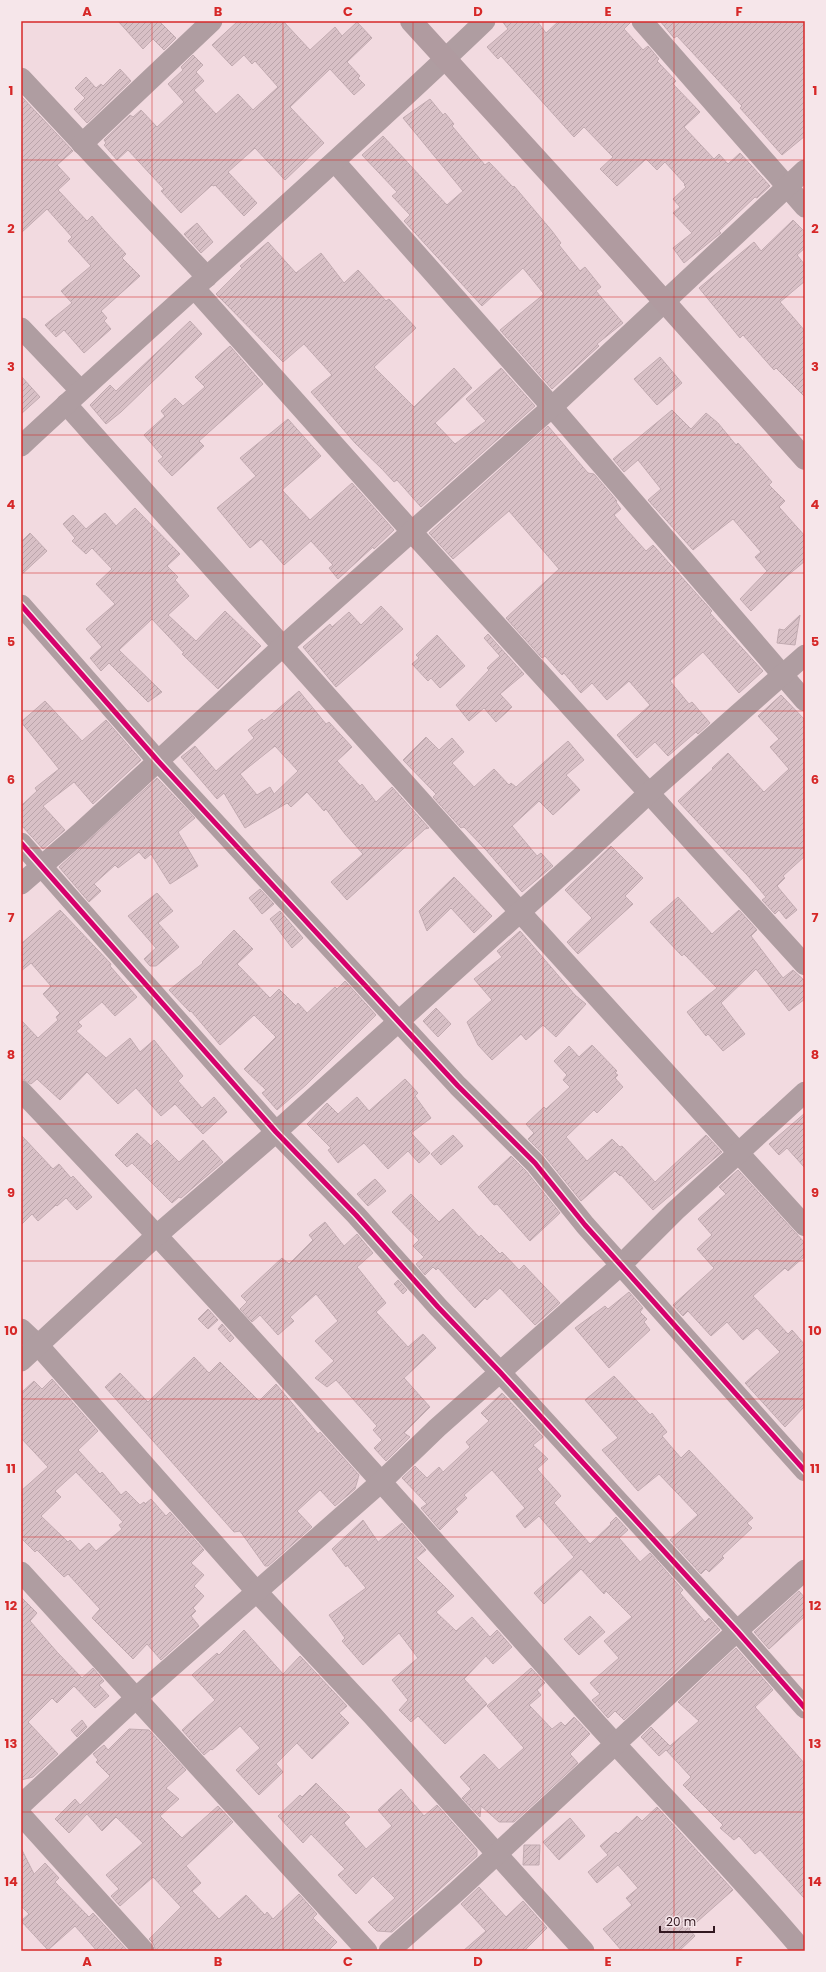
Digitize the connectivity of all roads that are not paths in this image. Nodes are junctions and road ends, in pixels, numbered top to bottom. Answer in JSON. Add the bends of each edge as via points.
{"nodes":[{"id":1,"x":212,"y":21,"type":"edge"},
{"id":2,"x":411,"y":21,"type":"edge"},
{"id":3,"x":485,"y":21,"type":"edge"},
{"id":4,"x":642,"y":21,"type":"edge"},
{"id":5,"x":445,"y":60,"type":"junction"},
{"id":6,"x":21,"y":78,"type":"edge"},
{"id":7,"x":82,"y":144,"type":"junction"},
{"id":8,"x":335,"y":162,"type":"junction"},
{"id":9,"x":805,"y":170,"type":"edge"},
{"id":10,"x":788,"y":187,"type":"junction"},
{"id":11,"x":805,"y":207,"type":"edge"},
{"id":12,"x":201,"y":283,"type":"junction"},
{"id":13,"x":664,"y":302,"type":"junction"},
{"id":14,"x":21,"y":328,"type":"edge"},
{"id":15,"x":73,"y":397,"type":"junction"},
{"id":16,"x":552,"y":407,"type":"junction"},
{"id":17,"x":21,"y":446,"type":"edge"},
{"id":18,"x":805,"y":459,"type":"edge"},
{"id":19,"x":411,"y":531,"type":"junction"},
{"id":20,"x":21,"y":605,"type":"edge"},
{"id":21,"x":283,"y":646,"type":"junction"},
{"id":22,"x":805,"y":655,"type":"edge"},
{"id":23,"x":782,"y":675,"type":"junction"},
{"id":24,"x":805,"y":701,"type":"edge"},
{"id":25,"x":158,"y":761,"type":"junction"},
{"id":26,"x":649,"y":793,"type":"junction"},
{"id":27,"x":21,"y":843,"type":"edge"},
{"id":28,"x":41,"y":866,"type":"junction"},
{"id":29,"x":21,"y":884,"type":"edge"},
{"id":30,"x":520,"y":912,"type":"junction"},
{"id":31,"x":805,"y":964,"type":"edge"},
{"id":32,"x":399,"y":1022,"type":"junction"},
{"id":33,"x":21,"y":1091,"type":"edge"},
{"id":34,"x":805,"y":1092,"type":"edge"},
{"id":35,"x":276,"y":1132,"type":"junction"},
{"id":36,"x":738,"y":1152,"type":"junction"},
{"id":37,"x":805,"y":1226,"type":"edge"},
{"id":38,"x":156,"y":1236,"type":"junction"},
{"id":39,"x":621,"y":1265,"type":"junction"},
{"id":40,"x":21,"y":1329,"type":"edge"},
{"id":41,"x":38,"y":1345,"type":"junction"},
{"id":42,"x":21,"y":1361,"type":"edge"},
{"id":43,"x":500,"y":1372,"type":"junction"},
{"id":44,"x":805,"y":1471,"type":"edge"},
{"id":45,"x":381,"y":1482,"type":"junction"},
{"id":46,"x":805,"y":1570,"type":"edge"},
{"id":47,"x":21,"y":1572,"type":"edge"},
{"id":48,"x":256,"y":1591,"type":"junction"},
{"id":49,"x":737,"y":1630,"type":"junction"},
{"id":50,"x":136,"y":1697,"type":"junction"},
{"id":51,"x":805,"y":1708,"type":"edge"},
{"id":52,"x":614,"y":1743,"type":"junction"},
{"id":53,"x":21,"y":1805,"type":"edge"},
{"id":54,"x":21,"y":1816,"type":"edge"},
{"id":55,"x":496,"y":1852,"type":"junction"},
{"id":56,"x":144,"y":1951,"type":"edge"},
{"id":57,"x":367,"y":1951,"type":"edge"},
{"id":58,"x":389,"y":1951,"type":"edge"},
{"id":59,"x":584,"y":1951,"type":"edge"},
{"id":60,"x":803,"y":1951,"type":"edge"}],
"edges":[{"from":1,"to":7,"type":"street"},
{"from":2,"to":5,"type":"street"},
{"from":3,"to":5,"type":"street"},
{"from":4,"to":10,"type":"street"},
{"from":5,"to":8,"type":"street"},
{"from":5,"to":13,"type":"street","via":[[554,177]]},
{"from":6,"to":7,"type":"street"},
{"from":7,"to":12,"type":"street"},
{"from":8,"to":12,"type":"street"},
{"from":8,"to":16,"type":"street"},
{"from":9,"to":10,"type":"street"},
{"from":10,"to":11,"type":"street"},
{"from":10,"to":13,"type":"street"},
{"from":12,"to":15,"type":"street"},
{"from":12,"to":19,"type":"street"},
{"from":13,"to":16,"type":"street"},
{"from":13,"to":18,"type":"street"},
{"from":14,"to":15,"type":"street"},
{"from":15,"to":17,"type":"street"},
{"from":15,"to":21,"type":"street"},
{"from":16,"to":19,"type":"street"},
{"from":16,"to":23,"type":"street"},
{"from":19,"to":21,"type":"street"},
{"from":19,"to":26,"type":"street"},
{"from":20,"to":25,"type":"street"},
{"from":21,"to":25,"type":"street"},
{"from":21,"to":30,"type":"street"},
{"from":22,"to":23,"type":"street"},
{"from":23,"to":24,"type":"street"},
{"from":23,"to":26,"type":"street"},
{"from":25,"to":28,"type":"street"},
{"from":25,"to":32,"type":"street"},
{"from":26,"to":30,"type":"street"},
{"from":26,"to":31,"type":"street"},
{"from":27,"to":28,"type":"street"},
{"from":28,"to":29,"type":"street"},
{"from":28,"to":35,"type":"street"},
{"from":30,"to":32,"type":"street"},
{"from":30,"to":36,"type":"street"},
{"from":32,"to":35,"type":"street"},
{"from":32,"to":39,"type":"street","via":[[535,1164]]},
{"from":33,"to":38,"type":"street"},
{"from":34,"to":36,"type":"street"},
{"from":35,"to":38,"type":"street"},
{"from":35,"to":43,"type":"street"},
{"from":36,"to":37,"type":"street"},
{"from":36,"to":39,"type":"street"},
{"from":38,"to":41,"type":"street"},
{"from":38,"to":45,"type":"street"},
{"from":39,"to":43,"type":"street"},
{"from":39,"to":44,"type":"street"},
{"from":40,"to":41,"type":"street"},
{"from":41,"to":42,"type":"street"},
{"from":41,"to":48,"type":"street"},
{"from":43,"to":45,"type":"street"},
{"from":43,"to":49,"type":"street"},
{"from":45,"to":48,"type":"street"},
{"from":45,"to":52,"type":"street"},
{"from":46,"to":49,"type":"street"},
{"from":47,"to":50,"type":"street"},
{"from":48,"to":50,"type":"street"},
{"from":48,"to":55,"type":"street"},
{"from":49,"to":51,"type":"street"},
{"from":49,"to":52,"type":"street"},
{"from":50,"to":53,"type":"street"},
{"from":50,"to":57,"type":"street"},
{"from":52,"to":55,"type":"street"},
{"from":52,"to":60,"type":"street","via":[[710,1845]]},
{"from":54,"to":56,"type":"street"},
{"from":55,"to":58,"type":"street","via":[[456,1892]]},
{"from":55,"to":59,"type":"street"}]}
